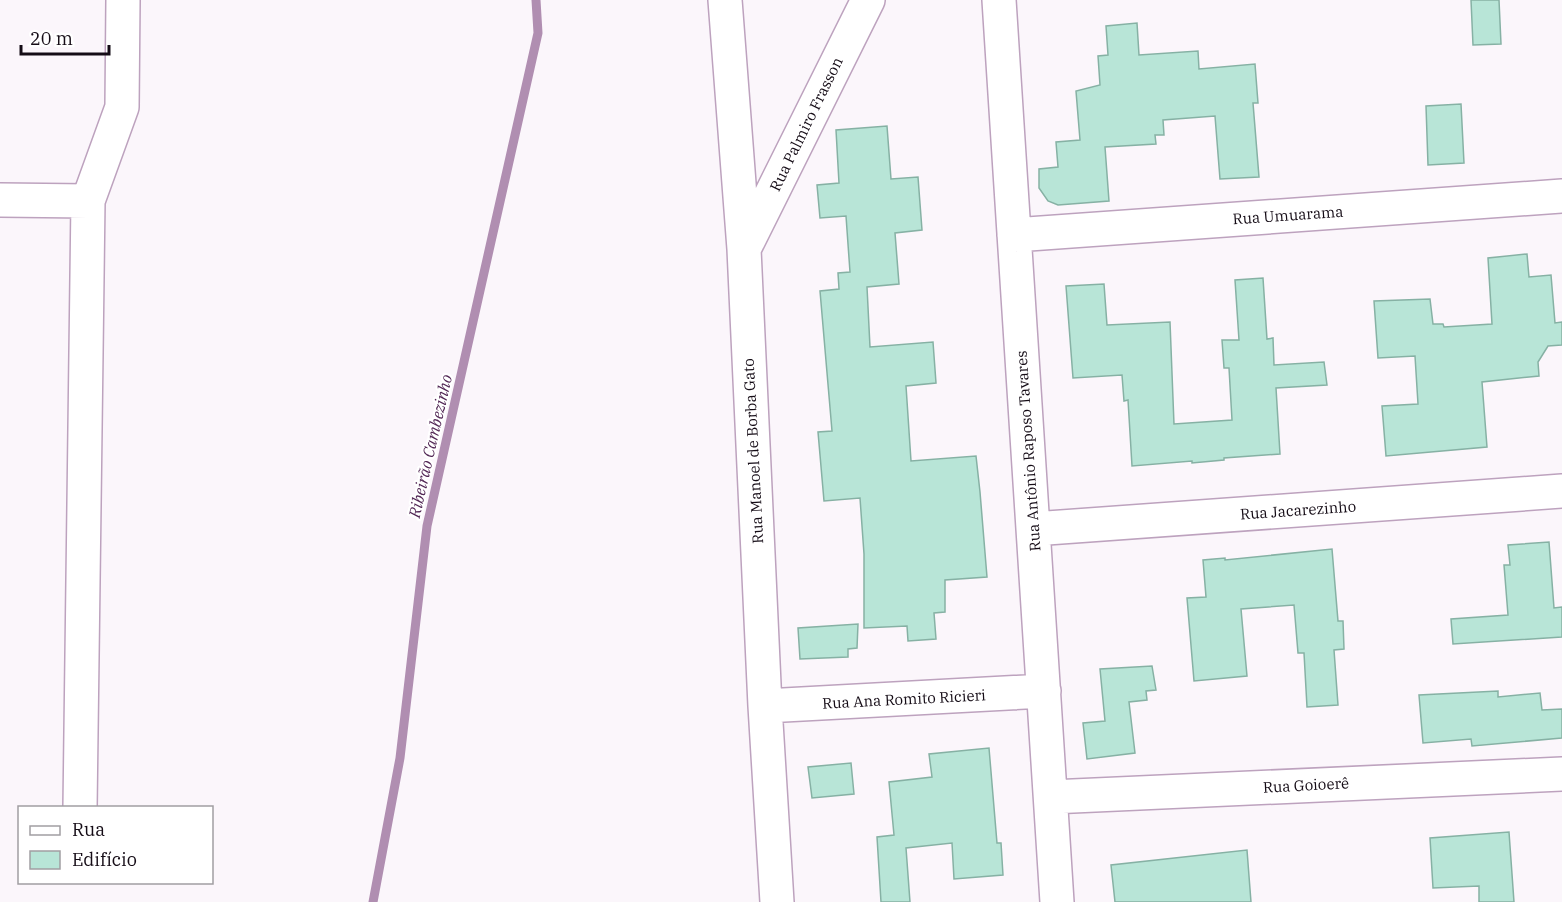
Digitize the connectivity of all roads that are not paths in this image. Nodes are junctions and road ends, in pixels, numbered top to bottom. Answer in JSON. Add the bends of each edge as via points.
{"nodes":[{"id":1,"x":123,"y":0,"type":"edge"},
{"id":2,"x":725,"y":0,"type":"edge"},
{"id":3,"x":867,"y":0,"type":"edge"},
{"id":4,"x":999,"y":0,"type":"edge"},
{"id":5,"x":1562,"y":196,"type":"edge"},
{"id":6,"x":0,"y":200,"type":"edge"},
{"id":7,"x":88,"y":201,"type":"junction"},
{"id":8,"x":1014,"y":235,"type":"junction"},
{"id":9,"x":744,"y":249,"type":"junction"},
{"id":10,"x":1562,"y":491,"type":"edge"},
{"id":11,"x":1033,"y":529,"type":"junction"},
{"id":12,"x":1044,"y":691,"type":"junction"},
{"id":13,"x":765,"y":706,"type":"junction"},
{"id":14,"x":1562,"y":774,"type":"edge"},
{"id":15,"x":1051,"y":797,"type":"junction"},
{"id":16,"x":80,"y":806,"type":"edge"},
{"id":17,"x":777,"y":902,"type":"edge"},
{"id":18,"x":1058,"y":902,"type":"edge"}],
"edges":[{"from":1,"to":7,"type":"street","via":[[122,107]]},
{"from":2,"to":9,"type":"street","name":"Rua Manoel de Borba Gato"},
{"from":3,"to":9,"type":"street","name":"Rua Palmiro Frasson"},
{"from":4,"to":8,"type":"street","name":"Rua Antônio Raposo Tavares"},
{"from":5,"to":8,"type":"street","name":"Rua Umuarama"},
{"from":6,"to":7,"type":"street"},
{"from":7,"to":16,"type":"street"},
{"from":8,"to":11,"type":"street","name":"Rua Antônio Raposo Tavares"},
{"from":9,"to":13,"type":"street","name":"Rua Manoel de Borba Gato"},
{"from":10,"to":11,"type":"street","name":"Rua Jacarezinho"},
{"from":11,"to":12,"type":"street","name":"Rua Antônio Raposo Tavares"},
{"from":12,"to":13,"type":"street","name":"Rua Ana Romito Ricieri"},
{"from":12,"to":15,"type":"street","name":"Rua Antônio Raposo Tavares"},
{"from":13,"to":17,"type":"street","name":"Rua Manoel de Borba Gato"},
{"from":14,"to":15,"type":"street","name":"Rua Goioerê"},
{"from":15,"to":18,"type":"street","name":"Rua Antônio Raposo Tavares"}]}
